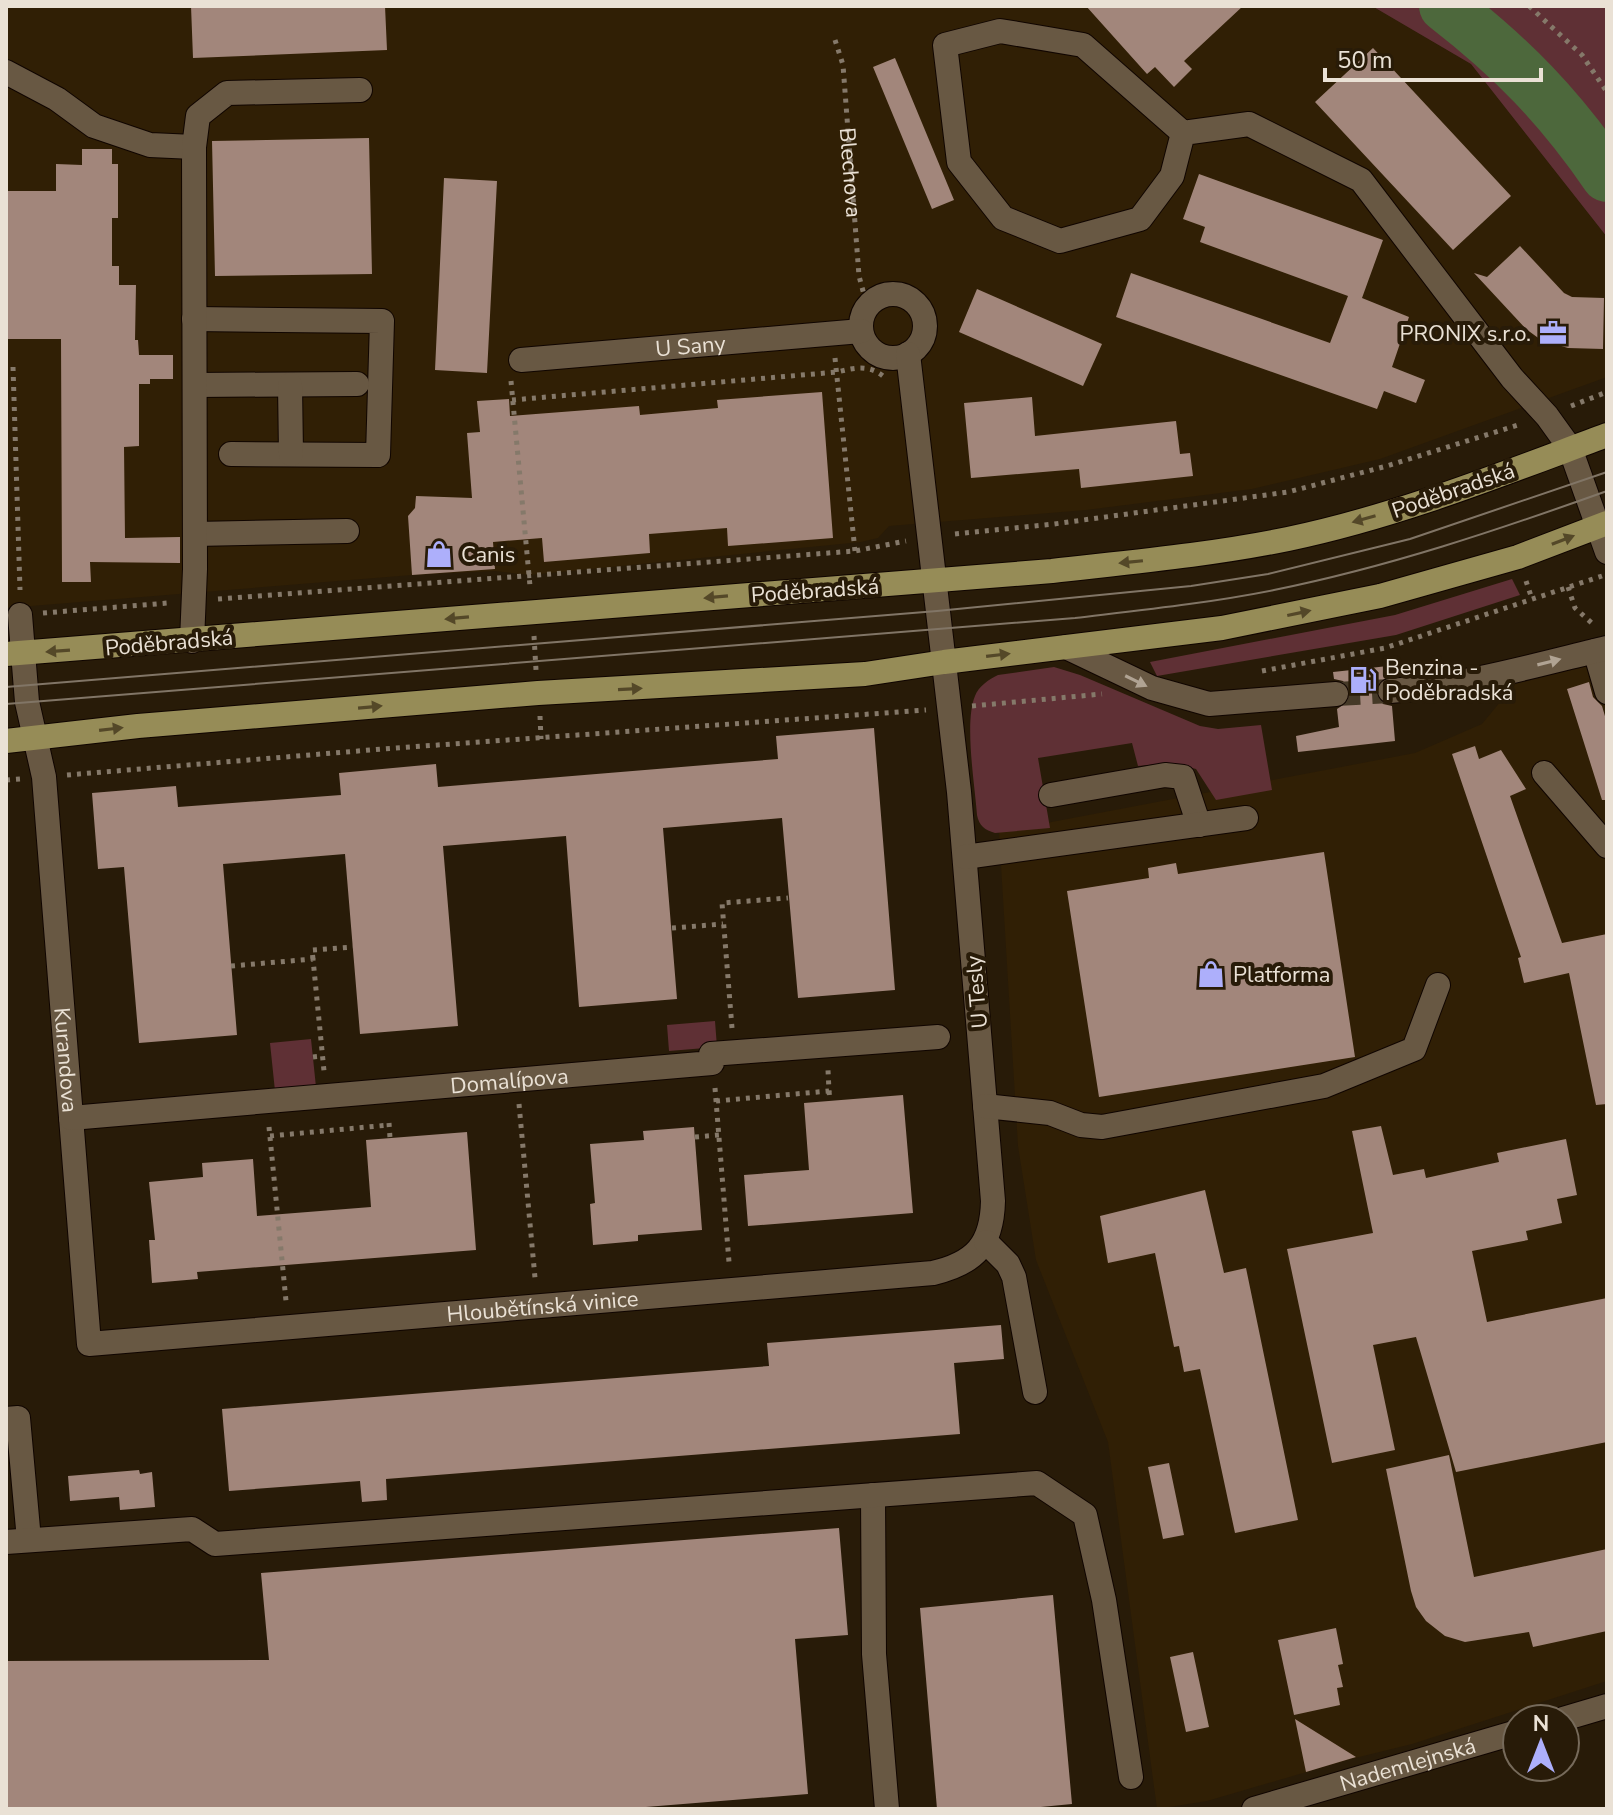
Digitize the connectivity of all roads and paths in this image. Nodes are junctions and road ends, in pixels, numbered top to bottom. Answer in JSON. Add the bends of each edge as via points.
{"nodes":[{"id":1,"x":1529,"y":6,"type":"edge"},
{"id":2,"x":835,"y":40,"type":"dead end"},
{"id":3,"x":6,"y":72,"type":"edge"},
{"id":4,"x":360,"y":90,"type":"dead end"},
{"id":5,"x":1607,"y":92,"type":"edge"},
{"id":6,"x":1183,"y":133,"type":"junction"},
{"id":7,"x":194,"y":147,"type":"junction"},
{"id":8,"x":867,"y":306,"type":"junction"},
{"id":9,"x":194,"y":319,"type":"junction"},
{"id":10,"x":861,"y":331,"type":"junction"},
{"id":11,"x":833,"y":333,"type":"junction"},
{"id":12,"x":908,"y":354,"type":"junction"},
{"id":13,"x":515,"y":366,"type":"joint"},
{"id":14,"x":13,"y":367,"type":"dead end"},
{"id":15,"x":837,"y":372,"type":"junction"},
{"id":16,"x":889,"y":383,"type":"dead end"},
{"id":17,"x":357,"y":384,"type":"dead end"},
{"id":18,"x":195,"y":385,"type":"junction"},
{"id":19,"x":290,"y":385,"type":"junction"},
{"id":20,"x":1607,"y":392,"type":"edge"},
{"id":21,"x":512,"y":400,"type":"junction"},
{"id":22,"x":1547,"y":416,"type":"junction"},
{"id":23,"x":1607,"y":435,"type":"edge"},
{"id":24,"x":1479,"y":439,"type":"junction"},
{"id":25,"x":1482,"y":448,"type":"dead end"},
{"id":26,"x":1570,"y":448,"type":"junction"},
{"id":27,"x":231,"y":454,"type":"dead end"},
{"id":28,"x":291,"y":454,"type":"junction"},
{"id":29,"x":1602,"y":525,"type":"edge"},
{"id":30,"x":347,"y":531,"type":"dead end"},
{"id":31,"x":195,"y":534,"type":"junction"},
{"id":32,"x":897,"y":537,"type":"dead end"},
{"id":33,"x":928,"y":537,"type":"junction"},
{"id":34,"x":891,"y":544,"type":"junction"},
{"id":35,"x":855,"y":551,"type":"junction"},
{"id":36,"x":1607,"y":552,"type":"edge"},
{"id":37,"x":529,"y":575,"type":"junction"},
{"id":38,"x":1607,"y":575,"type":"edge"},
{"id":39,"x":1525,"y":578,"type":"dead end"},
{"id":40,"x":933,"y":581,"type":"junction"},
{"id":41,"x":1568,"y":587,"type":"junction"},
{"id":42,"x":1532,"y":599,"type":"junction"},
{"id":43,"x":194,"y":601,"type":"junction"},
{"id":44,"x":532,"y":612,"type":"junction"},
{"id":45,"x":20,"y":615,"type":"junction"},
{"id":46,"x":192,"y":641,"type":"junction"},
{"id":47,"x":1599,"y":642,"type":"edge"},
{"id":48,"x":1066,"y":647,"type":"junction"},
{"id":49,"x":15,"y":654,"type":"edge"},
{"id":50,"x":944,"y":662,"type":"junction"},
{"id":51,"x":1247,"y":674,"type":"dead end"},
{"id":52,"x":1390,"y":691,"type":"tunnel mouth"},
{"id":53,"x":1607,"y":692,"type":"edge"},
{"id":54,"x":538,"y":693,"type":"junction"},
{"id":55,"x":1104,"y":694,"type":"dead end"},
{"id":56,"x":1336,"y":694,"type":"tunnel mouth"},
{"id":57,"x":950,"y":708,"type":"junction"},
{"id":58,"x":34,"y":738,"type":"junction"},
{"id":59,"x":541,"y":739,"type":"junction"},
{"id":60,"x":6,"y":741,"type":"edge"},
{"id":61,"x":1544,"y":773,"type":"dead end"},
{"id":62,"x":44,"y":777,"type":"junction"},
{"id":63,"x":1051,"y":795,"type":"dead end"},
{"id":64,"x":1246,"y":818,"type":"dead end"},
{"id":65,"x":1199,"y":825,"type":"junction"},
{"id":66,"x":1607,"y":846,"type":"edge"},
{"id":67,"x":965,"y":857,"type":"junction"},
{"id":68,"x":788,"y":898,"type":"dead end"},
{"id":69,"x":723,"y":924,"type":"junction"},
{"id":70,"x":672,"y":928,"type":"dead end"},
{"id":71,"x":353,"y":947,"type":"dead end"},
{"id":72,"x":313,"y":959,"type":"junction"},
{"id":73,"x":231,"y":966,"type":"dead end"},
{"id":74,"x":1438,"y":985,"type":"dead end"},
{"id":75,"x":938,"y":1037,"type":"dead end"},
{"id":76,"x":735,"y":1052,"type":"junction"},
{"id":77,"x":322,"y":1056,"type":"junction"},
{"id":78,"x":313,"y":1057,"type":"dead end"},
{"id":79,"x":712,"y":1063,"type":"junction"},
{"id":80,"x":516,"y":1079,"type":"junction"},
{"id":81,"x":326,"y":1096,"type":"junction"},
{"id":82,"x":266,"y":1101,"type":"junction"},
{"id":83,"x":716,"y":1101,"type":"junction"},
{"id":84,"x":830,"y":1101,"type":"dead end"},
{"id":85,"x":985,"y":1106,"type":"junction"},
{"id":86,"x":71,"y":1118,"type":"junction"},
{"id":87,"x":719,"y":1135,"type":"junction"},
{"id":88,"x":270,"y":1136,"type":"junction"},
{"id":89,"x":695,"y":1137,"type":"dead end"},
{"id":90,"x":390,"y":1138,"type":"dead end"},
{"id":91,"x":986,"y":1242,"type":"junction"},
{"id":92,"x":729,"y":1262,"type":"dead end"},
{"id":93,"x":535,"y":1278,"type":"dead end"},
{"id":94,"x":286,"y":1301,"type":"dead end"},
{"id":95,"x":89,"y":1344,"type":"joint"},
{"id":96,"x":1035,"y":1392,"type":"dead end"},
{"id":97,"x":6,"y":1419,"type":"edge"},
{"id":98,"x":873,"y":1495,"type":"junction"},
{"id":99,"x":18,"y":1541,"type":"edge"},
{"id":100,"x":1607,"y":1706,"type":"edge"},
{"id":101,"x":1581,"y":1714,"type":"edge"},
{"id":102,"x":1501,"y":1737,"type":"edge"},
{"id":103,"x":1131,"y":1777,"type":"dead end"},
{"id":104,"x":887,"y":1809,"type":"edge"},
{"id":105,"x":1254,"y":1809,"type":"edge"}],
"edges":[{"from":1,"to":5,"type":"path","via":[[1582,55]]},
{"from":2,"to":8,"type":"path","name":"Blechova","via":[[843,65],[859,276]]},
{"from":3,"to":7,"type":"street","via":[[94,126],[150,145]]},
{"from":4,"to":7,"type":"street","via":[[227,93],[198,116]]},
{"from":6,"to":6,"type":"street","via":[[1083,45],[1000,31],[945,45],[959,162],[1003,218],[1060,241],[1140,219],[1172,176]]},
{"from":6,"to":22,"type":"street","via":[[1249,124],[1361,180]]},
{"from":7,"to":9,"type":"street"},
{"from":8,"to":10,"type":"street"},
{"from":8,"to":12,"type":"street","via":[[885,294],[915,301],[926,330]]},
{"from":9,"to":18,"type":"street"},
{"from":9,"to":28,"type":"street","via":[[382,321],[378,455]]},
{"from":10,"to":11,"type":"street","name":"U Sany"},
{"from":10,"to":12,"type":"street","via":[[877,354]]},
{"from":11,"to":13,"type":"street","name":"U Sany"},
{"from":11,"to":15,"type":"path"},
{"from":12,"to":33,"type":"street"},
{"from":13,"to":21,"type":"path"},
{"from":14,"to":45,"type":"path"},
{"from":15,"to":16,"type":"path","via":[[867,368]]},
{"from":15,"to":21,"type":"path"},
{"from":15,"to":35,"type":"path"},
{"from":17,"to":19,"type":"street"},
{"from":18,"to":19,"type":"street"},
{"from":18,"to":31,"type":"street"},
{"from":19,"to":28,"type":"street"},
{"from":20,"to":22,"type":"path"},
{"from":21,"to":37,"type":"path"},
{"from":22,"to":24,"type":"path"},
{"from":22,"to":26,"type":"street"},
{"from":23,"to":26,"type":"main road","name":"Poděbradská"},
{"from":24,"to":25,"type":"path"},
{"from":24,"to":33,"type":"path","via":[[1288,492]]},
{"from":26,"to":29,"type":"street"},
{"from":26,"to":40,"type":"main road","name":"Poděbradská","one_way":true,"via":[[1421,502],[1287,539],[1208,553]]},
{"from":27,"to":28,"type":"street"},
{"from":29,"to":36,"type":"street"},
{"from":48,"to":29,"type":"main road","one_way":true,"via":[[1222,628],[1380,596],[1496,564]]},
{"from":30,"to":31,"type":"street"},
{"from":31,"to":43,"type":"street"},
{"from":32,"to":34,"type":"path"},
{"from":33,"to":34,"type":"path"},
{"from":33,"to":40,"type":"street"},
{"from":34,"to":35,"type":"path"},
{"from":35,"to":37,"type":"path"},
{"from":37,"to":43,"type":"path"},
{"from":37,"to":44,"type":"path"},
{"from":38,"to":41,"type":"path"},
{"from":39,"to":42,"type":"path"},
{"from":40,"to":44,"type":"main road","name":"Poděbradská","one_way":true},
{"from":40,"to":50,"type":"street","name":"U Tesly"},
{"from":41,"to":42,"type":"path"},
{"from":41,"to":47,"type":"path","via":[[1575,608]]},
{"from":42,"to":51,"type":"path","via":[[1385,648]]},
{"from":43,"to":45,"type":"path"},
{"from":43,"to":46,"type":"street"},
{"from":44,"to":46,"type":"main road","name":"Poděbradská","one_way":true},
{"from":44,"to":54,"type":"path"},
{"from":45,"to":49,"type":"street","name":"Kurandova"},
{"from":46,"to":49,"type":"main road","name":"Poděbradská","one_way":true},
{"from":52,"to":47,"type":"street","one_way":true,"via":[[1499,676]]},
{"from":47,"to":53,"type":"street"},
{"from":50,"to":48,"type":"main road","one_way":true},
{"from":48,"to":56,"type":"street","one_way":true,"via":[[1152,688],[1209,704]]},
{"from":49,"to":58,"type":"street","name":"Kurandova"},
{"from":54,"to":50,"type":"main road","one_way":true,"via":[[865,674]]},
{"from":50,"to":57,"type":"street","name":"U Tesly"},
{"from":58,"to":54,"type":"main road","one_way":true},
{"from":54,"to":59,"type":"path"},
{"from":55,"to":57,"type":"path"},
{"from":57,"to":59,"type":"path"},
{"from":57,"to":67,"type":"street","name":"U Tesly"},
{"from":58,"to":60,"type":"main road"},
{"from":58,"to":62,"type":"street","name":"Kurandova"},
{"from":59,"to":62,"type":"path"},
{"from":61,"to":66,"type":"street"},
{"from":62,"to":86,"type":"street","name":"Kurandova"},
{"from":63,"to":65,"type":"street","via":[[1165,775],[1183,777]]},
{"from":64,"to":65,"type":"street"},
{"from":65,"to":67,"type":"street"},
{"from":67,"to":85,"type":"street","name":"U Tesly"},
{"from":68,"to":69,"type":"path","via":[[722,903]]},
{"from":69,"to":70,"type":"path"},
{"from":69,"to":76,"type":"path"},
{"from":71,"to":72,"type":"path","via":[[312,950]]},
{"from":72,"to":73,"type":"path"},
{"from":72,"to":77,"type":"path"},
{"from":74,"to":85,"type":"street","via":[[1414,1049],[1324,1086],[1102,1127],[1050,1113]]},
{"from":75,"to":76,"type":"street","name":"Domalípova"},
{"from":76,"to":79,"type":"street","name":"Domalípova","via":[[711,1054]]},
{"from":77,"to":78,"type":"path"},
{"from":77,"to":81,"type":"path"},
{"from":79,"to":80,"type":"street","name":"Domalípova"},
{"from":79,"to":83,"type":"path"},
{"from":80,"to":81,"type":"street","name":"Domalípova"},
{"from":80,"to":93,"type":"path"},
{"from":81,"to":82,"type":"street","name":"Domalípova"},
{"from":82,"to":86,"type":"street","name":"Domalípova"},
{"from":82,"to":88,"type":"path"},
{"from":83,"to":84,"type":"path","via":[[829,1090]]},
{"from":83,"to":87,"type":"path"},
{"from":85,"to":91,"type":"street","name":"U Tesly","via":[[993,1201]]},
{"from":86,"to":95,"type":"street","name":"Kurandova"},
{"from":87,"to":89,"type":"path"},
{"from":87,"to":92,"type":"path"},
{"from":88,"to":90,"type":"path","via":[[389,1125]]},
{"from":88,"to":94,"type":"path"},
{"from":91,"to":95,"type":"street","name":"Hloubětínská vinice","via":[[953,1268],[933,1273]]},
{"from":91,"to":96,"type":"street","via":[[1014,1277]]},
{"from":97,"to":99,"type":"street","via":[[18,1418]]},
{"from":98,"to":99,"type":"street","via":[[215,1544],[192,1529]]},
{"from":98,"to":103,"type":"street","via":[[1037,1483],[1085,1515],[1104,1600]]},
{"from":98,"to":104,"type":"street","via":[[874,1654]]},
{"from":100,"to":101,"type":"street"},
{"from":102,"to":105,"type":"street","name":"Nademlejnská"}]}
